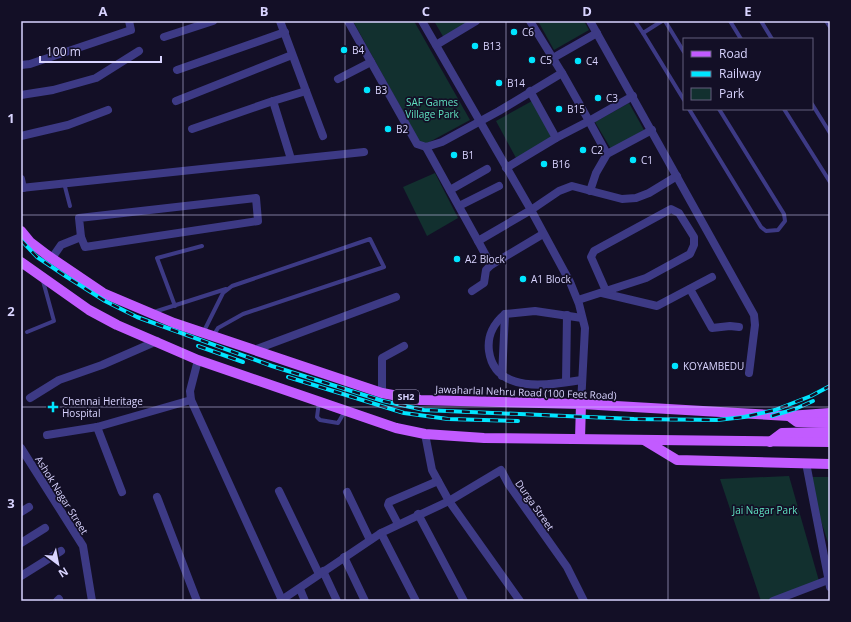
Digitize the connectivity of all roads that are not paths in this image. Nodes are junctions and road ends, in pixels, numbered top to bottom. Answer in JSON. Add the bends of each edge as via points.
{"nodes":[{"id":1,"x":129,"y":21,"type":"edge"},
{"id":2,"x":213,"y":21,"type":"edge"},
{"id":3,"x":280,"y":21,"type":"edge"},
{"id":4,"x":348,"y":21,"type":"edge"},
{"id":5,"x":422,"y":21,"type":"edge"},
{"id":6,"x":476,"y":21,"type":"edge"},
{"id":7,"x":530,"y":21,"type":"edge"},
{"id":8,"x":590,"y":21,"type":"edge"},
{"id":9,"x":636,"y":21,"type":"edge"},
{"id":10,"x":663,"y":21,"type":"edge"},
{"id":11,"x":730,"y":21,"type":"edge"},
{"id":12,"x":761,"y":21,"type":"edge"},
{"id":13,"x":826,"y":21,"type":"edge"},
{"id":14,"x":830,"y":27,"type":"edge"},
{"id":15,"x":285,"y":32,"type":"junction"},
{"id":16,"x":597,"y":33,"type":"junction"},
{"id":17,"x":643,"y":33,"type":"junction"},
{"id":18,"x":164,"y":38,"type":"dead end"},
{"id":19,"x":740,"y":38,"type":"edge"},
{"id":20,"x":771,"y":38,"type":"edge"},
{"id":21,"x":436,"y":45,"type":"junction"},
{"id":22,"x":139,"y":51,"type":"dead end"},
{"id":23,"x":683,"y":51,"type":"edge"},
{"id":24,"x":292,"y":55,"type":"junction"},
{"id":25,"x":553,"y":58,"type":"junction"},
{"id":26,"x":371,"y":62,"type":"junction"},
{"id":27,"x":21,"y":65,"type":"edge"},
{"id":28,"x":177,"y":70,"type":"dead end"},
{"id":29,"x":562,"y":73,"type":"junction"},
{"id":30,"x":338,"y":79,"type":"dead end"},
{"id":31,"x":306,"y":91,"type":"junction"},
{"id":32,"x":530,"y":91,"type":"junction"},
{"id":33,"x":21,"y":95,"type":"edge"},
{"id":34,"x":633,"y":96,"type":"junction"},
{"id":35,"x":683,"y":98,"type":"edge"},
{"id":36,"x":176,"y":101,"type":"dead end"},
{"id":37,"x":274,"y":101,"type":"junction"},
{"id":38,"x":813,"y":106,"type":"edge"},
{"id":39,"x":108,"y":110,"type":"dead end"},
{"id":40,"x":690,"y":110,"type":"edge"},
{"id":41,"x":720,"y":110,"type":"edge"},
{"id":42,"x":785,"y":110,"type":"edge"},
{"id":43,"x":589,"y":121,"type":"junction"},
{"id":44,"x":478,"y":122,"type":"junction"},
{"id":45,"x":192,"y":129,"type":"dead end"},
{"id":46,"x":652,"y":130,"type":"junction"},
{"id":47,"x":830,"y":133,"type":"edge"},
{"id":48,"x":21,"y":136,"type":"edge"},
{"id":49,"x":323,"y":136,"type":"dead end"},
{"id":50,"x":556,"y":138,"type":"junction"},
{"id":51,"x":426,"y":147,"type":"junction"},
{"id":52,"x":364,"y":152,"type":"dead end"},
{"id":53,"x":607,"y":154,"type":"junction"},
{"id":54,"x":291,"y":159,"type":"junction"},
{"id":55,"x":506,"y":168,"type":"junction"},
{"id":56,"x":487,"y":169,"type":"dead end"},
{"id":57,"x":677,"y":176,"type":"junction"},
{"id":58,"x":21,"y":179,"type":"edge"},
{"id":59,"x":830,"y":182,"type":"edge"},
{"id":60,"x":64,"y":183,"type":"junction"},
{"id":61,"x":499,"y":186,"type":"dead end"},
{"id":62,"x":22,"y":188,"type":"edge"},
{"id":63,"x":450,"y":190,"type":"junction"},
{"id":64,"x":590,"y":191,"type":"junction"},
{"id":65,"x":70,"y":206,"type":"dead end"},
{"id":66,"x":459,"y":206,"type":"junction"},
{"id":67,"x":531,"y":210,"type":"junction"},
{"id":68,"x":21,"y":231,"type":"edge"},
{"id":69,"x":543,"y":234,"type":"junction"},
{"id":70,"x":81,"y":237,"type":"junction"},
{"id":71,"x":478,"y":242,"type":"junction"},
{"id":72,"x":202,"y":246,"type":"dead end"},
{"id":73,"x":52,"y":258,"type":"junction"},
{"id":74,"x":21,"y":262,"type":"edge"},
{"id":75,"x":491,"y":265,"type":"junction"},
{"id":76,"x":42,"y":276,"type":"junction"},
{"id":77,"x":712,"y":277,"type":"dead end"},
{"id":78,"x":226,"y":289,"type":"junction"},
{"id":79,"x":690,"y":289,"type":"junction"},
{"id":80,"x":472,"y":291,"type":"dead end"},
{"id":81,"x":604,"y":292,"type":"junction"},
{"id":82,"x":396,"y":297,"type":"dead end"},
{"id":83,"x":578,"y":300,"type":"junction"},
{"id":84,"x":175,"y":306,"type":"junction"},
{"id":85,"x":152,"y":313,"type":"junction"},
{"id":86,"x":505,"y":314,"type":"junction"},
{"id":87,"x":567,"y":315,"type":"junction"},
{"id":88,"x":582,"y":318,"type":"junction"},
{"id":89,"x":739,"y":327,"type":"dead end"},
{"id":90,"x":27,"y":332,"type":"dead end"},
{"id":91,"x":208,"y":335,"type":"junction"},
{"id":92,"x":156,"y":341,"type":"junction"},
{"id":93,"x":404,"y":346,"type":"dead end"},
{"id":94,"x":254,"y":350,"type":"junction"},
{"id":95,"x":198,"y":360,"type":"junction"},
{"id":96,"x":750,"y":373,"type":"dead end"},
{"id":97,"x":502,"y":376,"type":"junction"},
{"id":98,"x":582,"y":380,"type":"junction"},
{"id":99,"x":566,"y":382,"type":"junction"},
{"id":100,"x":382,"y":393,"type":"junction"},
{"id":101,"x":30,"y":398,"type":"dead end"},
{"id":102,"x":191,"y":400,"type":"junction"},
{"id":103,"x":319,"y":402,"type":"junction"},
{"id":104,"x":581,"y":404,"type":"junction"},
{"id":105,"x":345,"y":411,"type":"junction"},
{"id":106,"x":830,"y":413,"type":"edge"},
{"id":107,"x":789,"y":416,"type":"junction"},
{"id":108,"x":830,"y":423,"type":"edge"},
{"id":109,"x":97,"y":427,"type":"junction"},
{"id":110,"x":830,"y":432,"type":"edge"},
{"id":111,"x":425,"y":434,"type":"junction"},
{"id":112,"x":47,"y":435,"type":"dead end"},
{"id":113,"x":580,"y":439,"type":"junction"},
{"id":114,"x":644,"y":440,"type":"junction"},
{"id":115,"x":770,"y":442,"type":"junction"},
{"id":116,"x":830,"y":442,"type":"edge"},
{"id":117,"x":21,"y":448,"type":"edge"},
{"id":118,"x":806,"y":463,"type":"junction"},
{"id":119,"x":830,"y":464,"type":"edge"},
{"id":120,"x":438,"y":481,"type":"junction"},
{"id":121,"x":279,"y":491,"type":"dead end"},
{"id":122,"x":122,"y":492,"type":"dead end"},
{"id":123,"x":347,"y":492,"type":"dead end"},
{"id":124,"x":157,"y":497,"type":"dead end"},
{"id":125,"x":449,"y":501,"type":"junction"},
{"id":126,"x":29,"y":506,"type":"dead end"},
{"id":127,"x":21,"y":512,"type":"edge"},
{"id":128,"x":418,"y":514,"type":"junction"},
{"id":129,"x":398,"y":524,"type":"junction"},
{"id":130,"x":46,"y":528,"type":"dead end"},
{"id":131,"x":381,"y":533,"type":"junction"},
{"id":132,"x":370,"y":540,"type":"junction"},
{"id":133,"x":21,"y":543,"type":"edge"},
{"id":134,"x":61,"y":551,"type":"dead end"},
{"id":135,"x":344,"y":557,"type":"junction"},
{"id":136,"x":321,"y":573,"type":"junction"},
{"id":137,"x":21,"y":575,"type":"edge"},
{"id":138,"x":829,"y":584,"type":"edge"},
{"id":139,"x":300,"y":590,"type":"junction"},
{"id":140,"x":92,"y":601,"type":"edge"},
{"id":141,"x":197,"y":601,"type":"edge"},
{"id":142,"x":281,"y":601,"type":"edge"},
{"id":143,"x":305,"y":601,"type":"edge"},
{"id":144,"x":337,"y":601,"type":"edge"},
{"id":145,"x":365,"y":601,"type":"edge"},
{"id":146,"x":416,"y":601,"type":"edge"},
{"id":147,"x":464,"y":601,"type":"edge"},
{"id":148,"x":520,"y":601,"type":"edge"},
{"id":149,"x":584,"y":601,"type":"edge"},
{"id":150,"x":773,"y":601,"type":"edge"}],
"edges":[{"from":1,"to":27,"type":"street","via":[[130,30]]},
{"from":2,"to":18,"type":"street"},
{"from":3,"to":15,"type":"street"},
{"from":4,"to":26,"type":"street"},
{"from":5,"to":21,"type":"street"},
{"from":6,"to":21,"type":"street"},
{"from":7,"to":25,"type":"street"},
{"from":8,"to":16,"type":"street"},
{"from":9,"to":17,"type":"lane"},
{"from":10,"to":17,"type":"lane"},
{"from":10,"to":23,"type":"lane"},
{"from":11,"to":19,"type":"lane"},
{"from":12,"to":20,"type":"lane"},
{"from":13,"to":14,"type":"lane"},
{"from":15,"to":24,"type":"street"},
{"from":15,"to":28,"type":"street"},
{"from":16,"to":25,"type":"street"},
{"from":16,"to":34,"type":"street"},
{"from":17,"to":35,"type":"lane"},
{"from":21,"to":44,"type":"street"},
{"from":22,"to":33,"type":"street","via":[[96,78],[53,90]]},
{"from":24,"to":31,"type":"street"},
{"from":24,"to":36,"type":"street"},
{"from":25,"to":29,"type":"street"},
{"from":26,"to":30,"type":"street"},
{"from":26,"to":51,"type":"street","via":[[417,144]]},
{"from":29,"to":32,"type":"street"},
{"from":29,"to":43,"type":"street"},
{"from":31,"to":37,"type":"street"},
{"from":31,"to":49,"type":"street"},
{"from":32,"to":44,"type":"street"},
{"from":32,"to":50,"type":"street"},
{"from":34,"to":43,"type":"street"},
{"from":34,"to":46,"type":"street"},
{"from":37,"to":45,"type":"street"},
{"from":37,"to":54,"type":"street"},
{"from":38,"to":47,"type":"lane"},
{"from":39,"to":48,"type":"street","via":[[68,125]]},
{"from":40,"to":41,"type":"lane","via":[[761,227],[766,231],[778,230],[785,221],[784,214]]},
{"from":42,"to":59,"type":"lane"},
{"from":43,"to":50,"type":"street"},
{"from":43,"to":53,"type":"street"},
{"from":44,"to":51,"type":"street","via":[[442,142]]},
{"from":44,"to":55,"type":"street"},
{"from":46,"to":53,"type":"street"},
{"from":46,"to":57,"type":"street"},
{"from":50,"to":55,"type":"street"},
{"from":51,"to":63,"type":"street"},
{"from":52,"to":54,"type":"street"},
{"from":53,"to":64,"type":"street","via":[[596,173]]},
{"from":54,"to":60,"type":"street"},
{"from":55,"to":67,"type":"street"},
{"from":56,"to":63,"type":"street"},
{"from":57,"to":64,"type":"street","via":[[650,193],[636,198],[622,200]]},
{"from":57,"to":96,"type":"street","via":[[754,315]]},
{"from":58,"to":62,"type":"street"},
{"from":60,"to":62,"type":"street"},
{"from":60,"to":65,"type":"lane"},
{"from":61,"to":66,"type":"street"},
{"from":63,"to":66,"type":"street"},
{"from":64,"to":67,"type":"street","via":[[572,186],[559,190]]},
{"from":66,"to":71,"type":"street"},
{"from":67,"to":69,"type":"street"},
{"from":67,"to":71,"type":"street"},
{"from":68,"to":73,"type":"main road","name":"Jawaharlal Nehru Road (100 Feet Road)","number":"SH2","via":[[30,242]]},
{"from":69,"to":75,"type":"street"},
{"from":69,"to":83,"type":"street"},
{"from":70,"to":70,"type":"street","via":[[85,247],[258,221],[256,198],[79,218]]},
{"from":70,"to":73,"type":"street","via":[[61,245]]},
{"from":71,"to":75,"type":"street"},
{"from":72,"to":84,"type":"lane","via":[[157,258]]},
{"from":73,"to":85,"type":"main road","name":"Jawaharlal Nehru Road (100 Feet Road)","number":"SH2","via":[[103,293]]},
{"from":74,"to":76,"type":"main road"},
{"from":75,"to":80,"type":"street","via":[[486,270],[484,283]]},
{"from":76,"to":90,"type":"lane","via":[[54,321]]},
{"from":76,"to":92,"type":"main road","via":[[89,310]]},
{"from":77,"to":79,"type":"street"},
{"from":78,"to":84,"type":"lane"},
{"from":78,"to":91,"type":"lane"},
{"from":78,"to":91,"type":"lane","via":[[370,239],[384,267],[243,314]]},
{"from":79,"to":81,"type":"street","via":[[657,306]]},
{"from":79,"to":89,"type":"street","via":[[712,328]]},
{"from":81,"to":81,"type":"street","via":[[646,278],[690,254],[694,236],[680,213],[671,209],[594,251],[591,257]]},
{"from":81,"to":83,"type":"street"},
{"from":82,"to":94,"type":"street"},
{"from":83,"to":88,"type":"street"},
{"from":84,"to":85,"type":"lane"},
{"from":85,"to":91,"type":"main road","name":"Jawaharlal Nehru Road (100 Feet Road)","number":"SH2"},
{"from":86,"to":87,"type":"street","via":[[536,311]]},
{"from":86,"to":97,"type":"street"},
{"from":86,"to":97,"type":"street","via":[[493,327],[488,343],[490,362]]},
{"from":87,"to":88,"type":"street"},
{"from":87,"to":99,"type":"street"},
{"from":88,"to":98,"type":"street"},
{"from":91,"to":94,"type":"main road","name":"Jawaharlal Nehru Road (100 Feet Road)","number":"SH2"},
{"from":92,"to":95,"type":"main road"},
{"from":92,"to":101,"type":"street","via":[[102,365],[59,380]]},
{"from":93,"to":100,"type":"street","via":[[382,358]]},
{"from":94,"to":100,"type":"main road","name":"Jawaharlal Nehru Road (100 Feet Road)","number":"SH2"},
{"from":95,"to":102,"type":"street","via":[[190,391]]},
{"from":95,"to":103,"type":"main road"},
{"from":97,"to":99,"type":"street","via":[[538,385]]},
{"from":98,"to":99,"type":"street"},
{"from":98,"to":104,"type":"street"},
{"from":100,"to":104,"type":"main road","name":"Jawaharlal Nehru Road (100 Feet Road)","number":"SH2","via":[[420,400]]},
{"from":102,"to":109,"type":"street"},
{"from":102,"to":142,"type":"street"},
{"from":103,"to":105,"type":"main road"},
{"from":103,"to":105,"type":"lane","via":[[320,420],[338,423]]},
{"from":104,"to":107,"type":"main road","name":"Jawaharlal Nehru Road (100 Feet Road)","number":"SH2"},
{"from":104,"to":113,"type":"main road"},
{"from":105,"to":111,"type":"main road","via":[[396,428]]},
{"from":106,"to":107,"type":"main road","name":"Jawaharlal Nehru Road (100 Feet Road)","number":"SH2"},
{"from":107,"to":108,"type":"main road","via":[[797,422]]},
{"from":109,"to":112,"type":"street"},
{"from":109,"to":122,"type":"street"},
{"from":110,"to":115,"type":"main road","via":[[782,433]]},
{"from":111,"to":113,"type":"main road","via":[[484,438]]},
{"from":111,"to":120,"type":"street","via":[[432,470]]},
{"from":113,"to":114,"type":"main road"},
{"from":114,"to":115,"type":"main road"},
{"from":114,"to":118,"type":"main road","via":[[677,460]]},
{"from":115,"to":116,"type":"main road"},
{"from":117,"to":140,"type":"street","name":"Ashok Nagar Street","via":[[83,546]]},
{"from":118,"to":119,"type":"main road"},
{"from":118,"to":138,"type":"street"},
{"from":120,"to":125,"type":"street"},
{"from":120,"to":129,"type":"street","via":[[389,502],[388,505]]},
{"from":121,"to":136,"type":"street"},
{"from":123,"to":132,"type":"street"},
{"from":124,"to":141,"type":"street"},
{"from":125,"to":128,"type":"street"},
{"from":125,"to":148,"type":"street"},
{"from":125,"to":149,"type":"street","name":"Durga Street","via":[[501,470],[509,486],[566,567]]},
{"from":126,"to":127,"type":"street"},
{"from":128,"to":129,"type":"street"},
{"from":128,"to":147,"type":"street"},
{"from":129,"to":131,"type":"street"},
{"from":130,"to":133,"type":"street"},
{"from":131,"to":132,"type":"street"},
{"from":131,"to":146,"type":"street"},
{"from":132,"to":135,"type":"street"},
{"from":134,"to":137,"type":"street"},
{"from":135,"to":136,"type":"street"},
{"from":135,"to":145,"type":"street"},
{"from":136,"to":139,"type":"street"},
{"from":136,"to":144,"type":"street"},
{"from":138,"to":150,"type":"street"},
{"from":139,"to":142,"type":"street"},
{"from":139,"to":143,"type":"street"}]}
